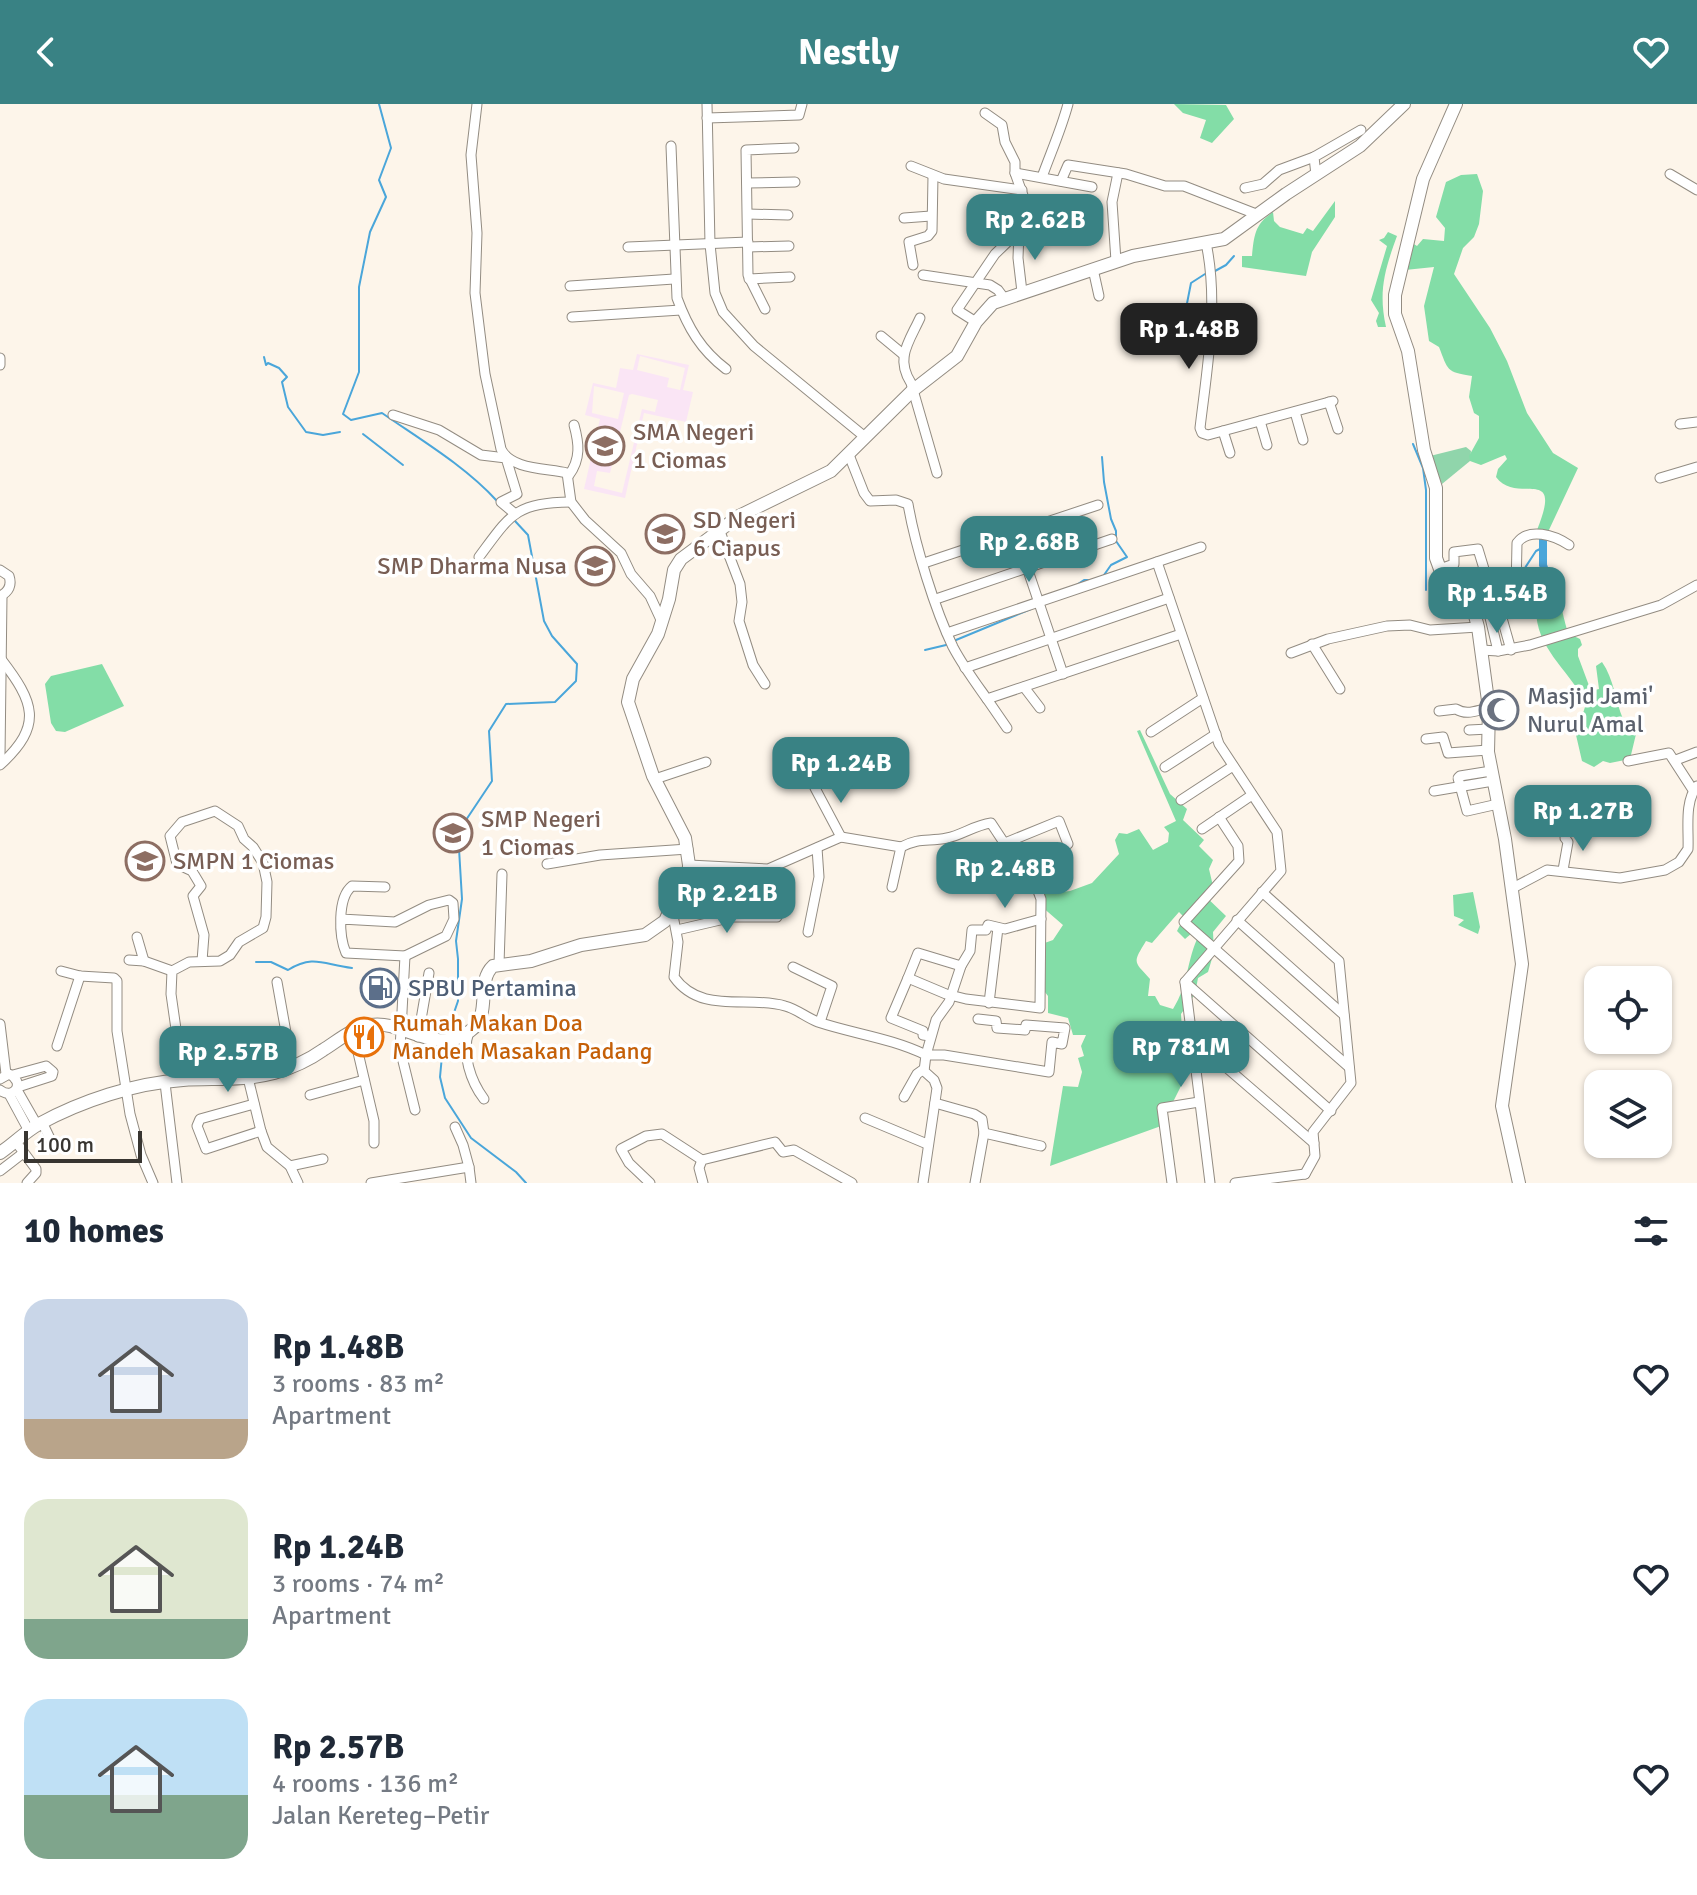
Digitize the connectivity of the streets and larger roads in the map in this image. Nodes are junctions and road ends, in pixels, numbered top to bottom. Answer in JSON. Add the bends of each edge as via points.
{"nodes":[{"id":1,"x":477,"y":104,"type":"edge"},
{"id":2,"x":707,"y":104,"type":"edge"},
{"id":3,"x":802,"y":104,"type":"edge"},
{"id":4,"x":1068,"y":104,"type":"edge"},
{"id":5,"x":1404,"y":104,"type":"edge"},
{"id":6,"x":1456,"y":104,"type":"edge"},
{"id":7,"x":985,"y":113,"type":"dead end"},
{"id":8,"x":707,"y":118,"type":"junction"},
{"id":9,"x":1361,"y":130,"type":"dead end"},
{"id":10,"x":671,"y":146,"type":"dead end"},
{"id":11,"x":794,"y":148,"type":"dead end"},
{"id":12,"x":1314,"y":157,"type":"junction"},
{"id":13,"x":911,"y":166,"type":"dead end"},
{"id":14,"x":1015,"y":173,"type":"junction"},
{"id":15,"x":1118,"y":173,"type":"junction"},
{"id":16,"x":1670,"y":174,"type":"dead end"},
{"id":17,"x":1316,"y":175,"type":"junction"},
{"id":18,"x":933,"y":176,"type":"junction"},
{"id":19,"x":1042,"y":177,"type":"junction"},
{"id":20,"x":1061,"y":181,"type":"junction"},
{"id":21,"x":795,"y":182,"type":"dead end"},
{"id":22,"x":747,"y":183,"type":"junction"},
{"id":23,"x":1092,"y":187,"type":"dead end"},
{"id":24,"x":1245,"y":188,"type":"dead end"},
{"id":25,"x":1022,"y":190,"type":"junction"},
{"id":26,"x":1697,"y":190,"type":"edge"},
{"id":27,"x":748,"y":214,"type":"junction"},
{"id":28,"x":1256,"y":214,"type":"junction"},
{"id":29,"x":788,"y":215,"type":"dead end"},
{"id":30,"x":931,"y":216,"type":"junction"},
{"id":31,"x":904,"y":218,"type":"dead end"},
{"id":32,"x":1019,"y":232,"type":"junction"},
{"id":33,"x":1206,"y":243,"type":"junction"},
{"id":34,"x":710,"y":244,"type":"junction"},
{"id":35,"x":673,"y":245,"type":"junction"},
{"id":36,"x":748,"y":245,"type":"junction"},
{"id":37,"x":789,"y":246,"type":"dead end"},
{"id":38,"x":628,"y":247,"type":"dead end"},
{"id":39,"x":1116,"y":261,"type":"junction"},
{"id":40,"x":913,"y":265,"type":"dead end"},
{"id":41,"x":1093,"y":269,"type":"junction"},
{"id":42,"x":923,"y":275,"type":"dead end"},
{"id":43,"x":790,"y":277,"type":"dead end"},
{"id":44,"x":674,"y":279,"type":"junction"},
{"id":45,"x":749,"y":279,"type":"junction"},
{"id":46,"x":975,"y":282,"type":"junction"},
{"id":47,"x":570,"y":286,"type":"dead end"},
{"id":48,"x":1022,"y":292,"type":"junction"},
{"id":49,"x":1099,"y":296,"type":"dead end"},
{"id":50,"x":1004,"y":298,"type":"junction"},
{"id":51,"x":765,"y":309,"type":"dead end"},
{"id":52,"x":681,"y":310,"type":"junction"},
{"id":53,"x":572,"y":317,"type":"dead end"},
{"id":54,"x":920,"y":318,"type":"dead end"},
{"id":55,"x":976,"y":322,"type":"junction"},
{"id":56,"x":881,"y":336,"type":"dead end"},
{"id":57,"x":904,"y":355,"type":"junction"},
{"id":58,"x":0,"y":358,"type":"edge"},
{"id":59,"x":0,"y":365,"type":"edge"},
{"id":60,"x":726,"y":369,"type":"dead end"},
{"id":61,"x":912,"y":391,"type":"junction"},
{"id":62,"x":1295,"y":412,"type":"junction"},
{"id":63,"x":393,"y":415,"type":"dead end"},
{"id":64,"x":1260,"y":421,"type":"junction"},
{"id":65,"x":1697,"y":422,"type":"edge"},
{"id":66,"x":1680,"y":424,"type":"dead end"},
{"id":67,"x":574,"y":425,"type":"dead end"},
{"id":68,"x":1338,"y":429,"type":"dead end"},
{"id":69,"x":1223,"y":431,"type":"junction"},
{"id":70,"x":865,"y":437,"type":"junction"},
{"id":71,"x":1303,"y":440,"type":"dead end"},
{"id":72,"x":1267,"y":445,"type":"dead end"},
{"id":73,"x":1230,"y":453,"type":"dead end"},
{"id":74,"x":849,"y":455,"type":"junction"},
{"id":75,"x":506,"y":458,"type":"junction"},
{"id":76,"x":1697,"y":467,"type":"edge"},
{"id":77,"x":937,"y":473,"type":"dead end"},
{"id":78,"x":569,"y":475,"type":"junction"},
{"id":79,"x":1660,"y":478,"type":"dead end"},
{"id":80,"x":571,"y":502,"type":"junction"},
{"id":81,"x":1098,"y":505,"type":"dead end"},
{"id":82,"x":511,"y":517,"type":"junction"},
{"id":83,"x":719,"y":529,"type":"junction"},
{"id":84,"x":1015,"y":532,"type":"junction"},
{"id":85,"x":1112,"y":539,"type":"dead end"},
{"id":86,"x":1569,"y":545,"type":"dead end"},
{"id":87,"x":1201,"y":547,"type":"dead end"},
{"id":88,"x":479,"y":557,"type":"dead end"},
{"id":89,"x":1157,"y":562,"type":"junction"},
{"id":90,"x":924,"y":563,"type":"junction"},
{"id":91,"x":1027,"y":568,"type":"junction"},
{"id":92,"x":1440,"y":569,"type":"junction"},
{"id":93,"x":0,"y":570,"type":"edge"},
{"id":94,"x":1697,"y":585,"type":"edge"},
{"id":95,"x":1,"y":596,"type":"edge"},
{"id":96,"x":1496,"y":597,"type":"junction"},
{"id":97,"x":1169,"y":598,"type":"junction"},
{"id":98,"x":936,"y":599,"type":"junction"},
{"id":99,"x":1486,"y":601,"type":"junction"},
{"id":100,"x":1039,"y":602,"type":"junction"},
{"id":101,"x":1472,"y":605,"type":"junction"},
{"id":102,"x":662,"y":622,"type":"junction"},
{"id":103,"x":1478,"y":627,"type":"junction"},
{"id":104,"x":947,"y":633,"type":"junction"},
{"id":105,"x":1181,"y":634,"type":"junction"},
{"id":106,"x":1051,"y":639,"type":"junction"},
{"id":107,"x":1312,"y":644,"type":"junction"},
{"id":108,"x":1481,"y":650,"type":"junction"},
{"id":109,"x":1511,"y":650,"type":"junction"},
{"id":110,"x":1498,"y":651,"type":"junction"},
{"id":111,"x":1291,"y":653,"type":"dead end"},
{"id":112,"x":1,"y":659,"type":"edge"},
{"id":113,"x":965,"y":668,"type":"junction"},
{"id":114,"x":1063,"y":674,"type":"junction"},
{"id":115,"x":765,"y":684,"type":"dead end"},
{"id":116,"x":1024,"y":687,"type":"junction"},
{"id":117,"x":1340,"y":689,"type":"dead end"},
{"id":118,"x":1203,"y":698,"type":"junction"},
{"id":119,"x":987,"y":699,"type":"junction"},
{"id":120,"x":1040,"y":708,"type":"dead end"},
{"id":121,"x":1489,"y":708,"type":"junction"},
{"id":122,"x":1439,"y":711,"type":"dead end"},
{"id":123,"x":1007,"y":728,"type":"dead end"},
{"id":124,"x":1489,"y":729,"type":"junction"},
{"id":125,"x":1469,"y":730,"type":"dead end"},
{"id":126,"x":1151,"y":732,"type":"dead end"},
{"id":127,"x":1216,"y":734,"type":"junction"},
{"id":128,"x":1426,"y":739,"type":"dead end"},
{"id":129,"x":1488,"y":750,"type":"junction"},
{"id":130,"x":1697,"y":752,"type":"edge"},
{"id":131,"x":0,"y":756,"type":"edge"},
{"id":132,"x":1676,"y":760,"type":"junction"},
{"id":133,"x":1628,"y":761,"type":"dead end"},
{"id":134,"x":706,"y":762,"type":"dead end"},
{"id":135,"x":0,"y":765,"type":"edge"},
{"id":136,"x":1233,"y":766,"type":"junction"},
{"id":137,"x":1165,"y":767,"type":"dead end"},
{"id":138,"x":1492,"y":776,"type":"junction"},
{"id":139,"x":655,"y":779,"type":"junction"},
{"id":140,"x":1460,"y":787,"type":"junction"},
{"id":141,"x":815,"y":788,"type":"dead end"},
{"id":142,"x":1695,"y":788,"type":"edge"},
{"id":143,"x":1434,"y":791,"type":"dead end"},
{"id":144,"x":1252,"y":795,"type":"junction"},
{"id":145,"x":1181,"y":800,"type":"dead end"},
{"id":146,"x":1498,"y":804,"type":"junction"},
{"id":147,"x":1219,"y":817,"type":"junction"},
{"id":148,"x":1202,"y":829,"type":"dead end"},
{"id":149,"x":1566,"y":829,"type":"dead end"},
{"id":150,"x":841,"y":837,"type":"junction"},
{"id":151,"x":1005,"y":843,"type":"junction"},
{"id":152,"x":1068,"y":844,"type":"dead end"},
{"id":153,"x":901,"y":847,"type":"junction"},
{"id":154,"x":817,"y":848,"type":"junction"},
{"id":155,"x":688,"y":849,"type":"junction"},
{"id":156,"x":547,"y":864,"type":"dead end"},
{"id":157,"x":689,"y":865,"type":"junction"},
{"id":158,"x":1563,"y":870,"type":"junction"},
{"id":159,"x":502,"y":874,"type":"dead end"},
{"id":160,"x":385,"y":887,"type":"dead end"},
{"id":161,"x":892,"y":887,"type":"dead end"},
{"id":162,"x":1511,"y":889,"type":"junction"},
{"id":163,"x":1262,"y":892,"type":"junction"},
{"id":164,"x":672,"y":910,"type":"junction"},
{"id":165,"x":777,"y":917,"type":"dead end"},
{"id":166,"x":341,"y":919,"type":"junction"},
{"id":167,"x":1041,"y":919,"type":"junction"},
{"id":168,"x":1237,"y":920,"type":"junction"},
{"id":169,"x":998,"y":928,"type":"junction"},
{"id":170,"x":677,"y":930,"type":"junction"},
{"id":171,"x":808,"y":932,"type":"dead end"},
{"id":172,"x":137,"y":937,"type":"dead end"},
{"id":173,"x":1213,"y":947,"type":"junction"},
{"id":174,"x":405,"y":956,"type":"junction"},
{"id":175,"x":129,"y":960,"type":"dead end"},
{"id":176,"x":144,"y":961,"type":"junction"},
{"id":177,"x":202,"y":961,"type":"junction"},
{"id":178,"x":499,"y":964,"type":"junction"},
{"id":179,"x":961,"y":966,"type":"junction"},
{"id":180,"x":793,"y":967,"type":"dead end"},
{"id":181,"x":61,"y":971,"type":"dead end"},
{"id":182,"x":172,"y":971,"type":"junction"},
{"id":183,"x":429,"y":973,"type":"dead end"},
{"id":184,"x":80,"y":976,"type":"junction"},
{"id":185,"x":908,"y":978,"type":"junction"},
{"id":186,"x":277,"y":982,"type":"dead end"},
{"id":187,"x":1185,"y":982,"type":"junction"},
{"id":188,"x":952,"y":996,"type":"junction"},
{"id":189,"x":989,"y":1003,"type":"junction"},
{"id":190,"x":1344,"y":1015,"type":"junction"},
{"id":191,"x":978,"y":1019,"type":"dead end"},
{"id":192,"x":820,"y":1022,"type":"junction"},
{"id":193,"x":0,"y":1024,"type":"edge"},
{"id":194,"x":400,"y":1030,"type":"junction"},
{"id":195,"x":353,"y":1031,"type":"junction"},
{"id":196,"x":463,"y":1035,"type":"junction"},
{"id":197,"x":930,"y":1036,"type":"junction"},
{"id":198,"x":1190,"y":1036,"type":"junction"},
{"id":199,"x":418,"y":1037,"type":"junction"},
{"id":200,"x":57,"y":1046,"type":"dead end"},
{"id":201,"x":926,"y":1055,"type":"junction"},
{"id":202,"x":292,"y":1066,"type":"junction"},
{"id":203,"x":1349,"y":1067,"type":"junction"},
{"id":204,"x":924,"y":1069,"type":"junction"},
{"id":205,"x":4,"y":1076,"type":"edge"},
{"id":206,"x":248,"y":1078,"type":"junction"},
{"id":207,"x":180,"y":1080,"type":"junction"},
{"id":208,"x":364,"y":1080,"type":"junction"},
{"id":209,"x":165,"y":1083,"type":"junction"},
{"id":210,"x":11,"y":1090,"type":"edge"},
{"id":211,"x":127,"y":1091,"type":"junction"},
{"id":212,"x":310,"y":1095,"type":"dead end"},
{"id":213,"x":904,"y":1097,"type":"dead end"},
{"id":214,"x":484,"y":1099,"type":"dead end"},
{"id":215,"x":1199,"y":1102,"type":"junction"},
{"id":216,"x":935,"y":1103,"type":"junction"},
{"id":217,"x":254,"y":1104,"type":"junction"},
{"id":218,"x":415,"y":1110,"type":"dead end"},
{"id":219,"x":1331,"y":1111,"type":"junction"},
{"id":220,"x":865,"y":1118,"type":"dead end"},
{"id":221,"x":36,"y":1126,"type":"junction"},
{"id":222,"x":455,"y":1127,"type":"dead end"},
{"id":223,"x":261,"y":1131,"type":"junction"},
{"id":224,"x":984,"y":1133,"type":"junction"},
{"id":225,"x":374,"y":1143,"type":"dead end"},
{"id":226,"x":1314,"y":1143,"type":"junction"},
{"id":227,"x":927,"y":1144,"type":"junction"},
{"id":228,"x":1041,"y":1146,"type":"dead end"},
{"id":229,"x":9,"y":1147,"type":"edge"},
{"id":230,"x":54,"y":1147,"type":"dead end"},
{"id":231,"x":323,"y":1159,"type":"dead end"},
{"id":232,"x":702,"y":1160,"type":"junction"},
{"id":233,"x":290,"y":1166,"type":"junction"},
{"id":234,"x":469,"y":1167,"type":"junction"},
{"id":235,"x":0,"y":1171,"type":"edge"},
{"id":236,"x":1307,"y":1179,"type":"edge"},
{"id":237,"x":27,"y":1183,"type":"edge"},
{"id":238,"x":153,"y":1183,"type":"edge"},
{"id":239,"x":177,"y":1183,"type":"edge"},
{"id":240,"x":298,"y":1183,"type":"edge"},
{"id":241,"x":371,"y":1183,"type":"edge"},
{"id":242,"x":471,"y":1183,"type":"edge"},
{"id":243,"x":650,"y":1183,"type":"edge"},
{"id":244,"x":703,"y":1183,"type":"edge"},
{"id":245,"x":852,"y":1183,"type":"edge"},
{"id":246,"x":923,"y":1183,"type":"edge"},
{"id":247,"x":975,"y":1183,"type":"edge"},
{"id":248,"x":1172,"y":1183,"type":"edge"},
{"id":249,"x":1210,"y":1183,"type":"edge"},
{"id":250,"x":1235,"y":1183,"type":"edge"},
{"id":251,"x":1519,"y":1183,"type":"edge"}],
"edges":[{"from":1,"to":75,"type":"street","via":[[471,155],[476,301],[494,426]]},
{"from":2,"to":8,"type":"street"},
{"from":3,"to":8,"type":"street","via":[[799,115]]},
{"from":4,"to":19,"type":"street"},
{"from":5,"to":17,"type":"street","via":[[1371,138]]},
{"from":6,"to":92,"type":"street","via":[[1423,179],[1395,295],[1436,488]]},
{"from":7,"to":14,"type":"street","via":[[1002,125]]},
{"from":8,"to":34,"type":"street"},
{"from":9,"to":12,"type":"street"},
{"from":10,"to":35,"type":"street"},
{"from":11,"to":22,"type":"street","via":[[746,150]]},
{"from":12,"to":17,"type":"street"},
{"from":12,"to":24,"type":"street"},
{"from":13,"to":18,"type":"street"},
{"from":14,"to":19,"type":"street"},
{"from":14,"to":25,"type":"street"},
{"from":15,"to":20,"type":"street","via":[[1068,165]]},
{"from":15,"to":28,"type":"street","via":[[1184,186]]},
{"from":15,"to":39,"type":"street","via":[[1112,202]]},
{"from":16,"to":26,"type":"street"},
{"from":17,"to":28,"type":"street"},
{"from":18,"to":25,"type":"street"},
{"from":18,"to":30,"type":"street"},
{"from":19,"to":20,"type":"street"},
{"from":20,"to":23,"type":"street"},
{"from":21,"to":22,"type":"street"},
{"from":22,"to":27,"type":"street"},
{"from":25,"to":32,"type":"street","via":[[1029,212]]},
{"from":27,"to":29,"type":"street"},
{"from":27,"to":36,"type":"street"},
{"from":28,"to":33,"type":"street","via":[[1227,238]]},
{"from":30,"to":31,"type":"street"},
{"from":30,"to":40,"type":"street","via":[[932,234],[909,242]]},
{"from":32,"to":46,"type":"street"},
{"from":32,"to":48,"type":"street"},
{"from":33,"to":39,"type":"street"},
{"from":33,"to":69,"type":"street","via":[[1213,297],[1200,428],[1205,434]]},
{"from":34,"to":35,"type":"street"},
{"from":34,"to":36,"type":"street"},
{"from":34,"to":70,"type":"street","via":[[715,293],[728,318],[754,346]]},
{"from":35,"to":38,"type":"street"},
{"from":35,"to":44,"type":"street"},
{"from":36,"to":37,"type":"street"},
{"from":36,"to":45,"type":"street"},
{"from":39,"to":41,"type":"street"},
{"from":41,"to":48,"type":"street"},
{"from":41,"to":49,"type":"street"},
{"from":42,"to":46,"type":"street"},
{"from":43,"to":45,"type":"street"},
{"from":44,"to":47,"type":"street"},
{"from":44,"to":52,"type":"street"},
{"from":45,"to":51,"type":"street"},
{"from":46,"to":50,"type":"street","via":[[995,288]]},
{"from":46,"to":55,"type":"street","via":[[957,310]]},
{"from":48,"to":50,"type":"street"},
{"from":50,"to":55,"type":"street"},
{"from":52,"to":53,"type":"street"},
{"from":52,"to":60,"type":"street","via":[[698,344]]},
{"from":54,"to":57,"type":"street"},
{"from":55,"to":61,"type":"street","via":[[957,356]]},
{"from":56,"to":57,"type":"street"},
{"from":57,"to":61,"type":"street","via":[[903,370]]},
{"from":58,"to":59,"type":"street"},
{"from":61,"to":70,"type":"street"},
{"from":61,"to":77,"type":"street"},
{"from":62,"to":64,"type":"street"},
{"from":62,"to":68,"type":"street","via":[[1331,401]]},
{"from":62,"to":71,"type":"street"},
{"from":63,"to":75,"type":"street","via":[[439,430],[481,455]]},
{"from":64,"to":69,"type":"street"},
{"from":64,"to":72,"type":"street"},
{"from":65,"to":66,"type":"street"},
{"from":67,"to":78,"type":"street","via":[[579,445]]},
{"from":69,"to":73,"type":"street"},
{"from":70,"to":74,"type":"street"},
{"from":74,"to":83,"type":"street","via":[[823,476]]},
{"from":74,"to":90,"type":"street","via":[[870,501],[908,504]]},
{"from":75,"to":78,"type":"street"},
{"from":75,"to":82,"type":"street","via":[[517,494],[501,502]]},
{"from":76,"to":79,"type":"street"},
{"from":78,"to":80,"type":"street"},
{"from":80,"to":82,"type":"street","via":[[552,501]]},
{"from":80,"to":102,"type":"street","via":[[621,553]]},
{"from":81,"to":84,"type":"street"},
{"from":82,"to":88,"type":"street"},
{"from":83,"to":102,"type":"street","via":[[677,563]]},
{"from":83,"to":115,"type":"street","via":[[740,584],[739,621]]},
{"from":84,"to":90,"type":"street"},
{"from":84,"to":91,"type":"street"},
{"from":85,"to":91,"type":"street"},
{"from":86,"to":96,"type":"street","via":[[1539,534],[1520,538],[1516,590]]},
{"from":87,"to":89,"type":"street"},
{"from":89,"to":97,"type":"street"},
{"from":89,"to":100,"type":"street"},
{"from":90,"to":98,"type":"street"},
{"from":91,"to":98,"type":"street"},
{"from":91,"to":100,"type":"street"},
{"from":92,"to":96,"type":"street","via":[[1454,564],[1454,552],[1478,549]]},
{"from":92,"to":101,"type":"street"},
{"from":93,"to":95,"type":"street","via":[[10,581]]},
{"from":94,"to":109,"type":"street","via":[[1661,605]]},
{"from":95,"to":112,"type":"street"},
{"from":96,"to":99,"type":"street"},
{"from":96,"to":109,"type":"street"},
{"from":97,"to":105,"type":"street"},
{"from":97,"to":106,"type":"street"},
{"from":98,"to":104,"type":"street"},
{"from":99,"to":101,"type":"street"},
{"from":99,"to":110,"type":"street"},
{"from":100,"to":104,"type":"street"},
{"from":100,"to":106,"type":"street"},
{"from":101,"to":103,"type":"street"},
{"from":102,"to":139,"type":"street","via":[[628,695]]},
{"from":103,"to":107,"type":"street","via":[[1430,630],[1397,625]]},
{"from":103,"to":108,"type":"street"},
{"from":104,"to":113,"type":"street"},
{"from":105,"to":114,"type":"street"},
{"from":105,"to":118,"type":"street"},
{"from":106,"to":113,"type":"street"},
{"from":106,"to":114,"type":"street"},
{"from":107,"to":111,"type":"street"},
{"from":107,"to":117,"type":"street"},
{"from":108,"to":110,"type":"street"},
{"from":108,"to":121,"type":"street"},
{"from":109,"to":110,"type":"street"},
{"from":112,"to":131,"type":"street"},
{"from":112,"to":135,"type":"street","via":[[19,682],[30,713],[19,748]]},
{"from":113,"to":119,"type":"street"},
{"from":114,"to":116,"type":"street"},
{"from":116,"to":119,"type":"street"},
{"from":116,"to":120,"type":"street"},
{"from":118,"to":126,"type":"street"},
{"from":118,"to":127,"type":"street"},
{"from":119,"to":123,"type":"street"},
{"from":121,"to":122,"type":"street"},
{"from":121,"to":124,"type":"street"},
{"from":124,"to":125,"type":"street"},
{"from":124,"to":129,"type":"street"},
{"from":127,"to":136,"type":"street"},
{"from":127,"to":137,"type":"street"},
{"from":128,"to":129,"type":"street","via":[[1443,737],[1448,753]]},
{"from":129,"to":138,"type":"street"},
{"from":130,"to":132,"type":"street"},
{"from":132,"to":133,"type":"street","via":[[1664,752]]},
{"from":132,"to":142,"type":"street"},
{"from":134,"to":139,"type":"street"},
{"from":136,"to":144,"type":"street"},
{"from":136,"to":145,"type":"street"},
{"from":138,"to":140,"type":"street"},
{"from":138,"to":146,"type":"street"},
{"from":139,"to":155,"type":"street"},
{"from":140,"to":143,"type":"street"},
{"from":140,"to":146,"type":"street","via":[[1468,812]]},
{"from":141,"to":150,"type":"street"},
{"from":142,"to":158,"type":"street","via":[[1688,849],[1676,865],[1620,878]]},
{"from":144,"to":147,"type":"street"},
{"from":144,"to":163,"type":"street","via":[[1277,832],[1281,871]]},
{"from":146,"to":162,"type":"street"},
{"from":147,"to":148,"type":"street"},
{"from":147,"to":173,"type":"street","via":[[1238,846],[1239,861],[1184,922]]},
{"from":149,"to":158,"type":"street"},
{"from":150,"to":153,"type":"street"},
{"from":150,"to":154,"type":"street"},
{"from":151,"to":152,"type":"street","via":[[1059,821]]},
{"from":151,"to":153,"type":"street","via":[[991,823]]},
{"from":151,"to":167,"type":"street","via":[[1020,867],[1029,867],[1041,899]]},
{"from":153,"to":161,"type":"street"},
{"from":154,"to":157,"type":"street","via":[[768,869]]},
{"from":154,"to":171,"type":"street","via":[[819,877]]},
{"from":155,"to":156,"type":"street"},
{"from":155,"to":157,"type":"street"},
{"from":157,"to":164,"type":"street","via":[[688,888],[676,897]]},
{"from":158,"to":162,"type":"street","via":[[1547,870]]},
{"from":159,"to":178,"type":"street"},
{"from":160,"to":166,"type":"street","via":[[350,886]]},
{"from":162,"to":251,"type":"street","via":[[1522,964],[1502,1106]]},
{"from":163,"to":168,"type":"street"},
{"from":163,"to":190,"type":"street","via":[[1339,961]]},
{"from":164,"to":170,"type":"street"},
{"from":164,"to":178,"type":"street","via":[[662,925],[645,935]]},
{"from":165,"to":170,"type":"street","via":[[733,917]]},
{"from":166,"to":174,"type":"street","via":[[346,953]]},
{"from":166,"to":174,"type":"street","via":[[395,922],[451,901],[454,919],[446,936]]},
{"from":167,"to":169,"type":"street"},
{"from":167,"to":189,"type":"street","via":[[1040,1008]]},
{"from":168,"to":173,"type":"street"},
{"from":168,"to":190,"type":"street"},
{"from":169,"to":179,"type":"street","via":[[972,930],[971,949]]},
{"from":169,"to":189,"type":"street"},
{"from":170,"to":192,"type":"street","via":[[674,977],[697,996],[714,1002],[779,1004]]},
{"from":172,"to":176,"type":"street"},
{"from":173,"to":187,"type":"street"},
{"from":173,"to":203,"type":"street"},
{"from":174,"to":194,"type":"street"},
{"from":175,"to":176,"type":"street"},
{"from":176,"to":182,"type":"street"},
{"from":177,"to":177,"type":"street","via":[[226,958],[239,942],[259,932],[266,917],[263,863],[238,826],[215,811],[182,822],[170,836],[175,861],[192,871],[201,886],[193,896],[204,935]]},
{"from":177,"to":182,"type":"street"},
{"from":178,"to":196,"type":"street","via":[[486,975],[477,1025]]},
{"from":179,"to":185,"type":"street","via":[[918,953]]},
{"from":179,"to":188,"type":"street"},
{"from":180,"to":192,"type":"street","via":[[832,986]]},
{"from":181,"to":184,"type":"street"},
{"from":182,"to":207,"type":"street"},
{"from":183,"to":199,"type":"street"},
{"from":184,"to":200,"type":"street"},
{"from":184,"to":211,"type":"street","via":[[117,981],[117,1031]]},
{"from":185,"to":188,"type":"street"},
{"from":185,"to":197,"type":"street","via":[[891,1018]]},
{"from":186,"to":202,"type":"street"},
{"from":187,"to":198,"type":"street"},
{"from":187,"to":219,"type":"street"},
{"from":188,"to":189,"type":"street"},
{"from":188,"to":197,"type":"street"},
{"from":190,"to":203,"type":"street"},
{"from":191,"to":201,"type":"street","via":[[996,1021],[997,1029],[1006,1030],[1025,1030],[1026,1025],[1065,1028],[1062,1043],[1052,1042],[1049,1072]]},
{"from":192,"to":201,"type":"street"},
{"from":193,"to":205,"type":"street"},
{"from":194,"to":195,"type":"street","via":[[378,1024]]},
{"from":194,"to":199,"type":"street"},
{"from":194,"to":218,"type":"street"},
{"from":195,"to":202,"type":"street"},
{"from":195,"to":208,"type":"street"},
{"from":196,"to":199,"type":"street"},
{"from":196,"to":214,"type":"street","via":[[471,1075]]},
{"from":197,"to":201,"type":"street"},
{"from":198,"to":215,"type":"street"},
{"from":198,"to":226,"type":"street"},
{"from":201,"to":204,"type":"street"},
{"from":202,"to":206,"type":"street"},
{"from":203,"to":219,"type":"street","via":[[1351,1083]]},
{"from":204,"to":213,"type":"street"},
{"from":204,"to":216,"type":"street","via":[[935,1082]]},
{"from":205,"to":210,"type":"street","via":[[17,1080]]},
{"from":205,"to":210,"type":"street","via":[[46,1066],[53,1072],[46,1080]]},
{"from":206,"to":207,"type":"street"},
{"from":206,"to":217,"type":"street"},
{"from":207,"to":209,"type":"street"},
{"from":208,"to":212,"type":"street"},
{"from":208,"to":225,"type":"street"},
{"from":209,"to":211,"type":"street"},
{"from":209,"to":239,"type":"street"},
{"from":210,"to":221,"type":"street"},
{"from":211,"to":221,"type":"street"},
{"from":211,"to":238,"type":"street"},
{"from":215,"to":248,"type":"street","via":[[1162,1108]]},
{"from":215,"to":249,"type":"street"},
{"from":216,"to":224,"type":"street","via":[[980,1116]]},
{"from":216,"to":227,"type":"street"},
{"from":217,"to":223,"type":"street"},
{"from":217,"to":223,"type":"street","via":[[200,1119],[197,1126],[206,1149]]},
{"from":219,"to":226,"type":"street","via":[[1313,1132]]},
{"from":220,"to":227,"type":"street"},
{"from":221,"to":229,"type":"street"},
{"from":221,"to":230,"type":"street"},
{"from":222,"to":234,"type":"street"},
{"from":223,"to":233,"type":"street","via":[[270,1151]]},
{"from":224,"to":228,"type":"street"},
{"from":224,"to":247,"type":"street"},
{"from":226,"to":236,"type":"street"},
{"from":227,"to":246,"type":"street"},
{"from":229,"to":235,"type":"street"},
{"from":229,"to":237,"type":"street","via":[[36,1169]]},
{"from":231,"to":233,"type":"street"},
{"from":232,"to":243,"type":"street","via":[[666,1135],[646,1136],[621,1151]]},
{"from":232,"to":244,"type":"street"},
{"from":232,"to":245,"type":"street","via":[[777,1143],[783,1152],[794,1150]]},
{"from":233,"to":240,"type":"street"},
{"from":234,"to":241,"type":"street"},
{"from":234,"to":242,"type":"street"},
{"from":236,"to":250,"type":"street"}]}
